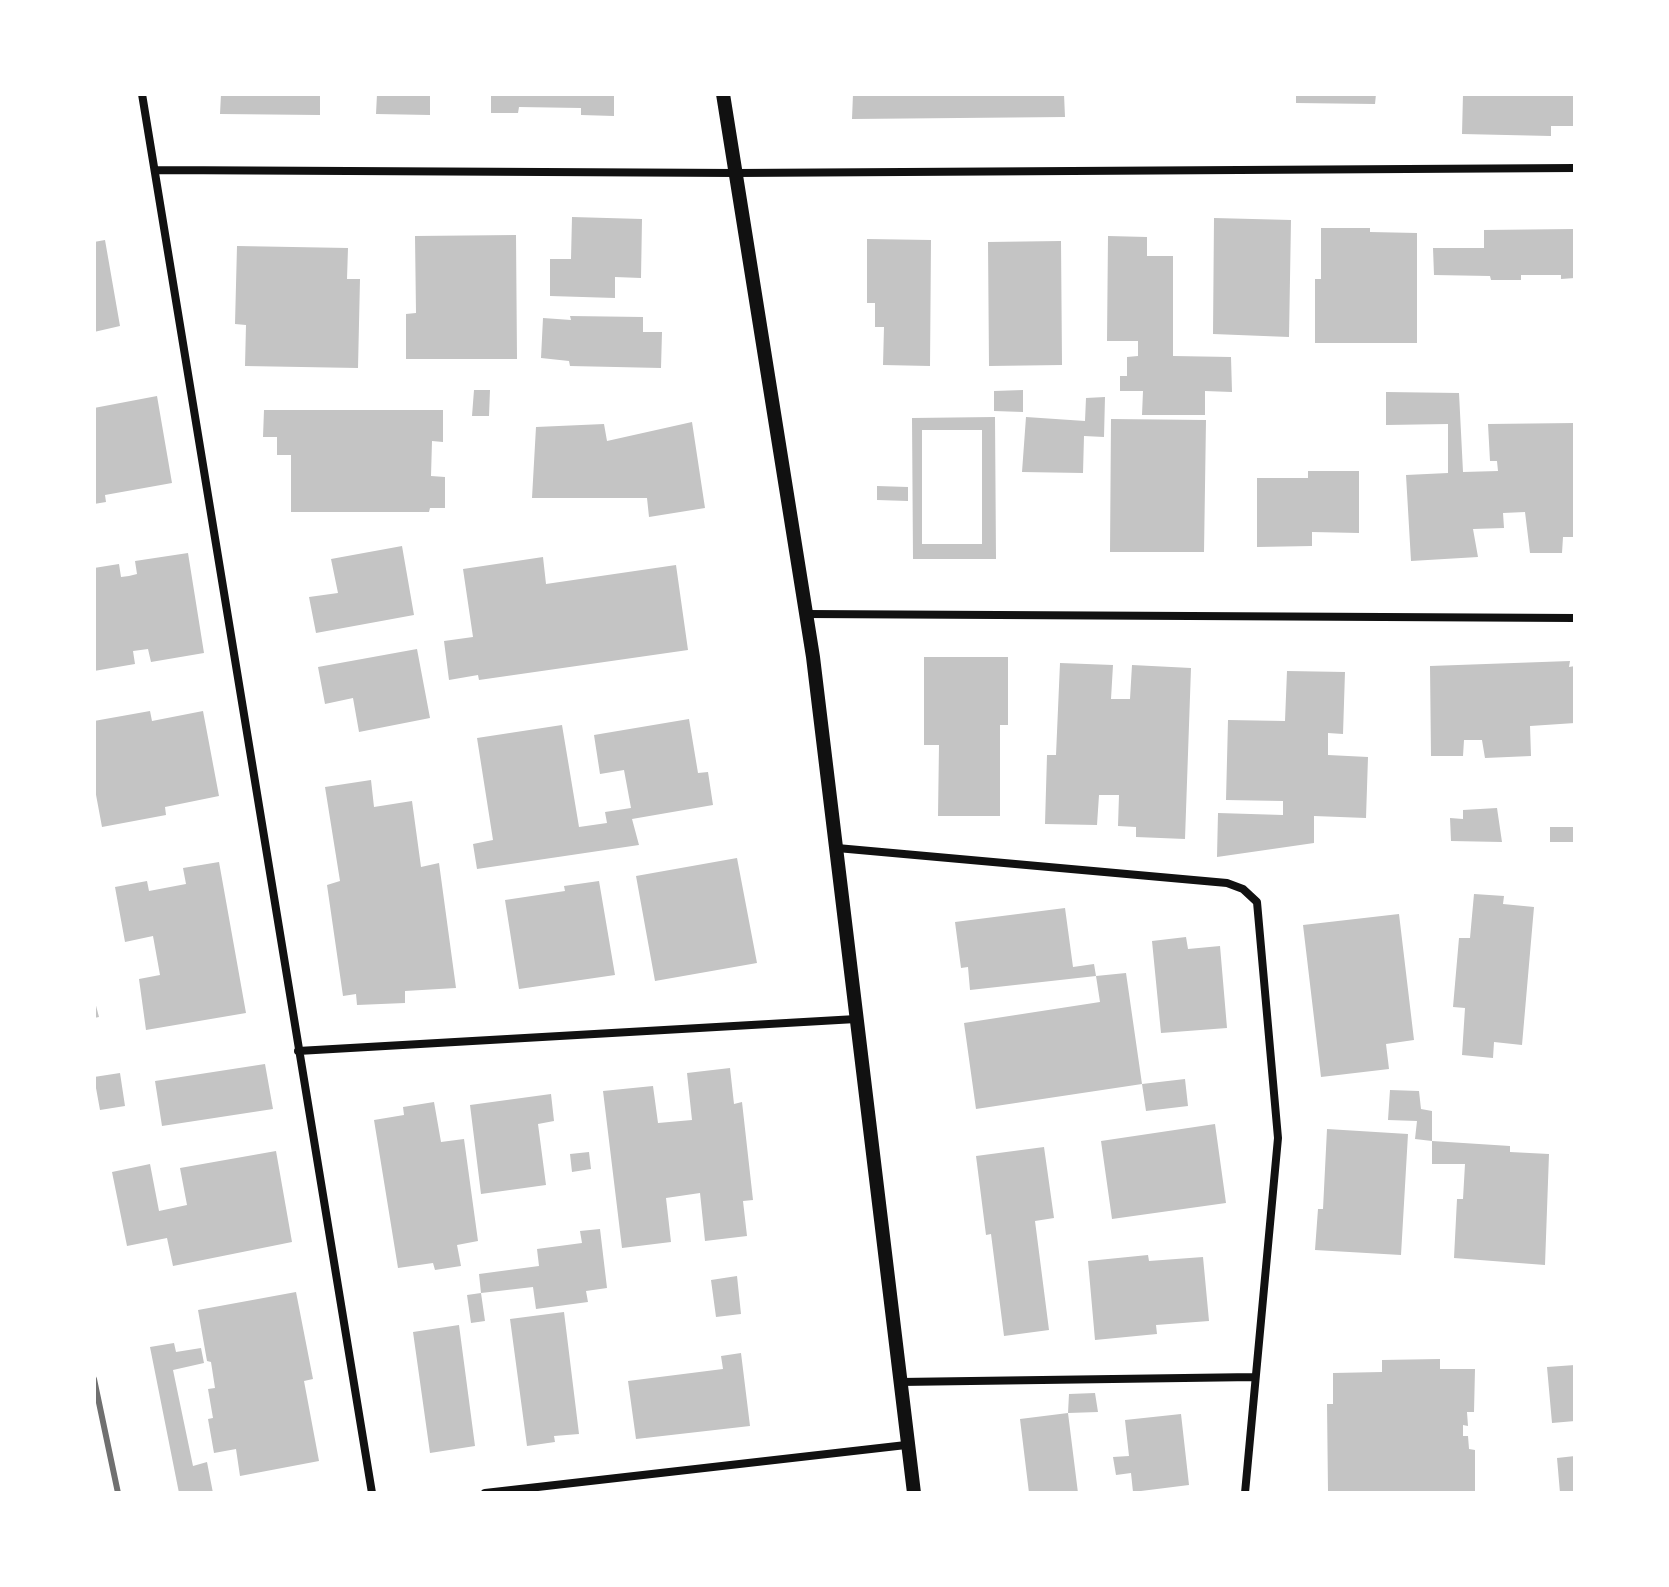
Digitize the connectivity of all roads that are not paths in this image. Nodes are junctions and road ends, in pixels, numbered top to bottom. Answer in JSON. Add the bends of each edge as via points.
{"nodes":[{"id":1,"x":142,"y":94,"type":"edge"},
{"id":2,"x":723,"y":94,"type":"edge"},
{"id":3,"x":1575,"y":168,"type":"edge"},
{"id":4,"x":155,"y":170,"type":"junction"},
{"id":5,"x":736,"y":173,"type":"junction"},
{"id":6,"x":806,"y":614,"type":"junction"},
{"id":7,"x":1575,"y":618,"type":"edge"},
{"id":8,"x":837,"y":848,"type":"junction"},
{"id":9,"x":856,"y":1019,"type":"junction"},
{"id":10,"x":298,"y":1051,"type":"junction"},
{"id":11,"x":1255,"y":1377,"type":"junction"},
{"id":12,"x":900,"y":1382,"type":"junction"},
{"id":13,"x":906,"y":1445,"type":"junction"},
{"id":14,"x":372,"y":1493,"type":"edge"},
{"id":15,"x":485,"y":1493,"type":"edge"},
{"id":16,"x":914,"y":1493,"type":"edge"},
{"id":17,"x":1245,"y":1493,"type":"edge"}],
"edges":[{"from":1,"to":4,"type":"street"},
{"from":2,"to":5,"type":"street"},
{"from":3,"to":5,"type":"street"},
{"from":4,"to":5,"type":"street"},
{"from":4,"to":10,"type":"street"},
{"from":5,"to":6,"type":"street"},
{"from":6,"to":7,"type":"street"},
{"from":6,"to":8,"type":"street"},
{"from":8,"to":9,"type":"street"},
{"from":8,"to":11,"type":"street","via":[[1227,883],[1257,902],[1278,1138]]},
{"from":9,"to":10,"type":"street"},
{"from":9,"to":12,"type":"street"},
{"from":10,"to":14,"type":"street"},
{"from":11,"to":12,"type":"street"},
{"from":11,"to":17,"type":"street"},
{"from":12,"to":13,"type":"street"},
{"from":13,"to":15,"type":"street"},
{"from":13,"to":16,"type":"street"}]}
